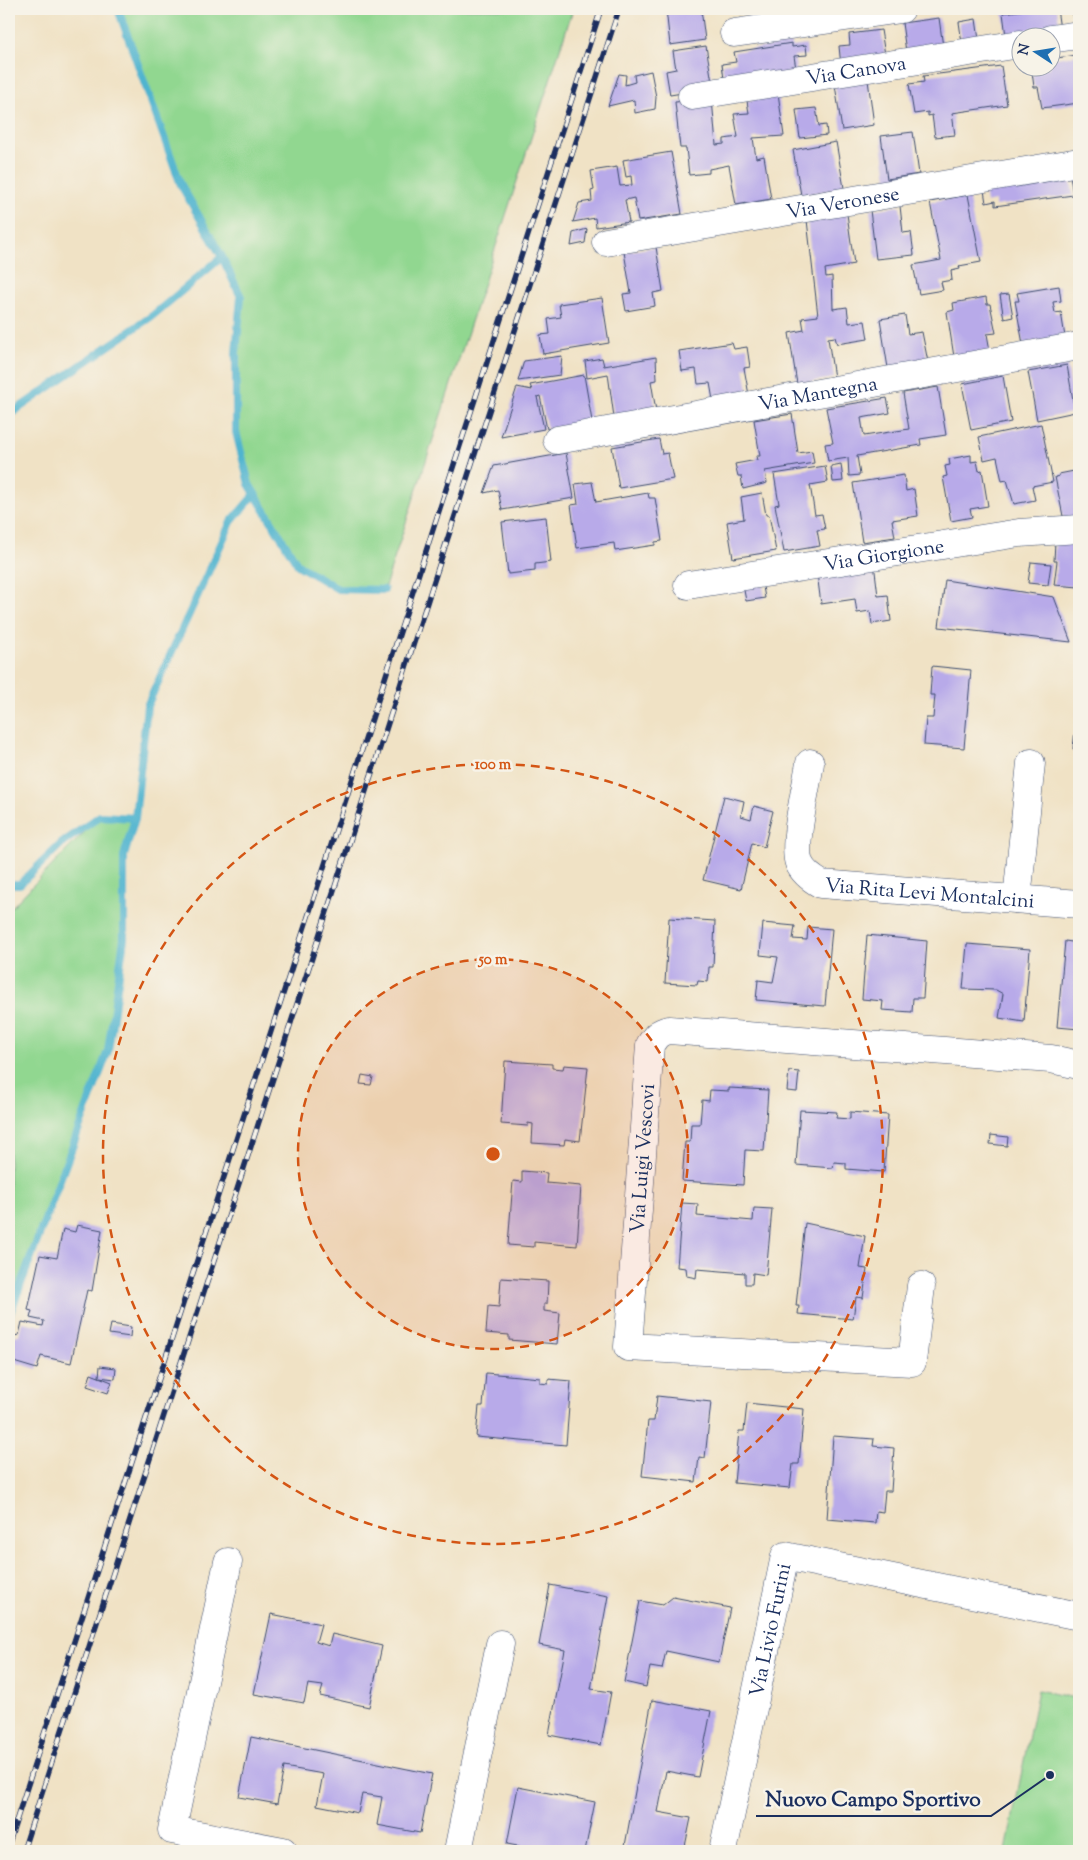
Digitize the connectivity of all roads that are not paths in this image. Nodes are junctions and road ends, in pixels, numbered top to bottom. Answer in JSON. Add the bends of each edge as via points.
{"nodes":[{"id":1,"x":901,"y":9,"type":"edge"},
{"id":2,"x":734,"y":33,"type":"dead end"},
{"id":3,"x":1079,"y":35,"type":"edge"},
{"id":4,"x":1060,"y":38,"type":"edge"},
{"id":5,"x":1010,"y":46,"type":"edge"},
{"id":6,"x":692,"y":96,"type":"dead end"},
{"id":7,"x":1079,"y":162,"type":"edge"},
{"id":8,"x":606,"y":242,"type":"dead end"},
{"id":9,"x":1079,"y":346,"type":"edge"},
{"id":10,"x":557,"y":440,"type":"dead end"},
{"id":11,"x":1079,"y":529,"type":"edge"},
{"id":12,"x":688,"y":585,"type":"dead end"},
{"id":13,"x":810,"y":763,"type":"dead end"},
{"id":14,"x":1031,"y":763,"type":"dead end"},
{"id":15,"x":1017,"y":899,"type":"junction"},
{"id":16,"x":1079,"y":904,"type":"edge"},
{"id":17,"x":1079,"y":1065,"type":"edge"},
{"id":18,"x":921,"y":1286,"type":"dead end"},
{"id":19,"x":228,"y":1562,"type":"dead end"},
{"id":20,"x":1079,"y":1616,"type":"edge"},
{"id":21,"x":500,"y":1644,"type":"dead end"},
{"id":22,"x":283,"y":1851,"type":"edge"},
{"id":23,"x":458,"y":1851,"type":"edge"},
{"id":24,"x":723,"y":1851,"type":"edge"}],
"edges":[{"from":1,"to":2,"type":"street"},
{"from":3,"to":4,"type":"street"},
{"from":5,"to":6,"type":"street","name":"Via Canova"},
{"from":7,"to":8,"type":"street","name":"Via Veronese"},
{"from":9,"to":10,"type":"street","name":"Via Mantegna"},
{"from":11,"to":12,"type":"street","name":"Via Giorgione","via":[[1019,533]]},
{"from":13,"to":15,"type":"street","name":"Via Rita Levi Montalcini","via":[[797,848],[799,863],[810,878],[821,884]]},
{"from":14,"to":15,"type":"street"},
{"from":15,"to":16,"type":"street","name":"Via Rita Levi Montalcini"},
{"from":17,"to":18,"type":"street","name":"Via Luigi Vescovi","via":[[1051,1059],[668,1030],[655,1036],[650,1045],[628,1347],[912,1362]]},
{"from":19,"to":22,"type":"street","via":[[172,1830]]},
{"from":20,"to":24,"type":"street","name":"Via Livio Furini","via":[[785,1556]]},
{"from":21,"to":23,"type":"street"}]}
